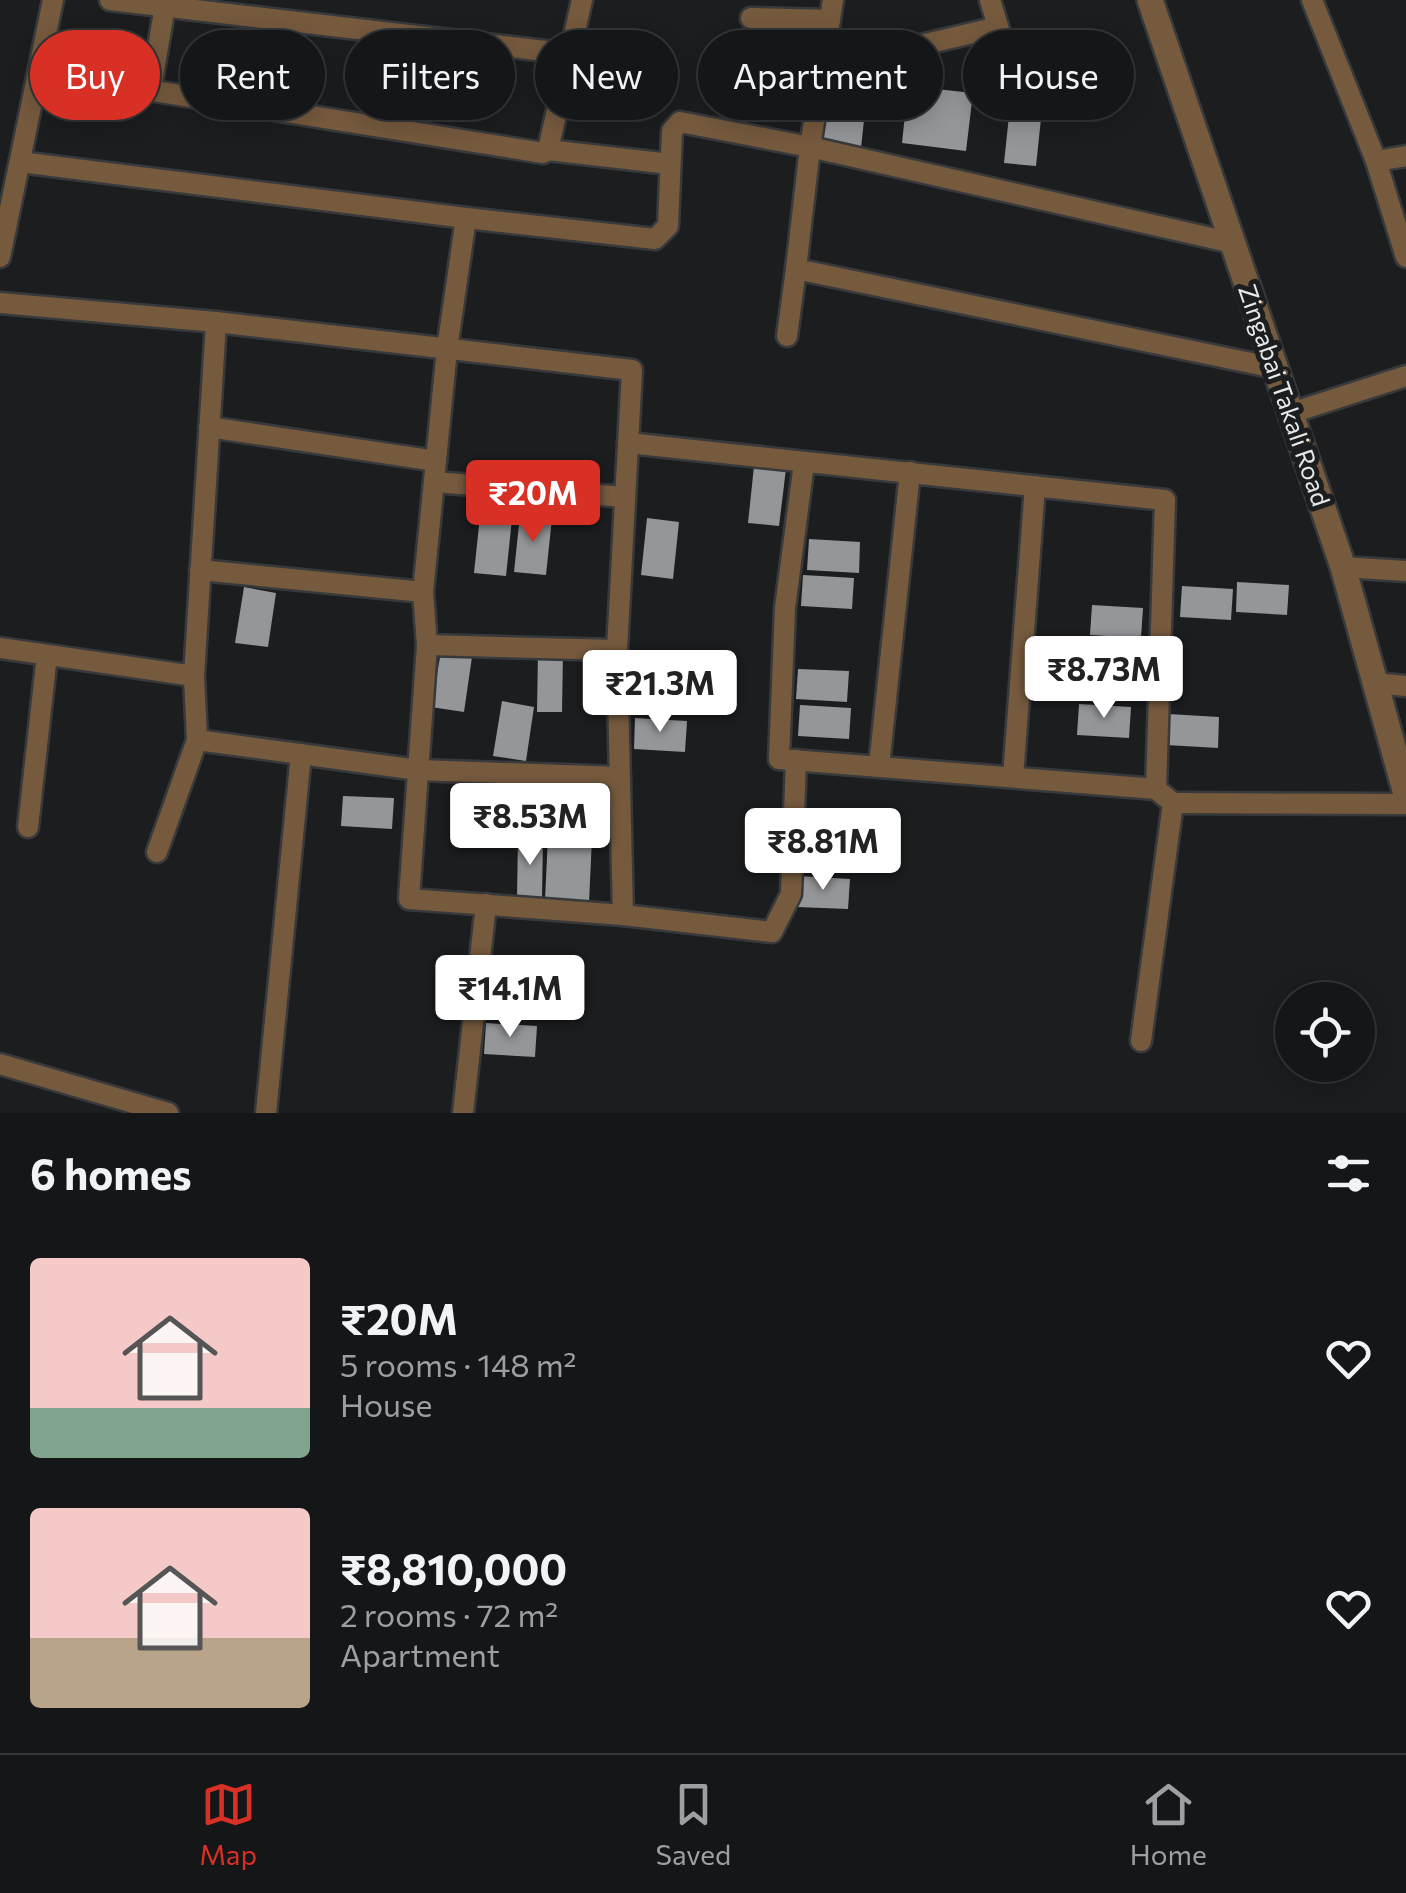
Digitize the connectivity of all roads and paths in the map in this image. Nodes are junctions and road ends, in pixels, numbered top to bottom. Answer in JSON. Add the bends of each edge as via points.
{"nodes":[{"id":1,"x":53,"y":0,"type":"edge"},
{"id":2,"x":110,"y":0,"type":"edge"},
{"id":3,"x":582,"y":0,"type":"edge"},
{"id":4,"x":990,"y":0,"type":"edge"},
{"id":5,"x":1150,"y":0,"type":"edge"},
{"id":6,"x":1312,"y":0,"type":"edge"},
{"id":7,"x":166,"y":3,"type":"edge"},
{"id":8,"x":832,"y":10,"type":"edge"},
{"id":9,"x":751,"y":18,"type":"dead end"},
{"id":10,"x":576,"y":30,"type":"edge"},
{"id":11,"x":943,"y":46,"type":"edge"},
{"id":12,"x":535,"y":49,"type":"edge"},
{"id":13,"x":555,"y":120,"type":"edge"},
{"id":14,"x":815,"y":120,"type":"edge"},
{"id":15,"x":810,"y":147,"type":"junction"},
{"id":16,"x":548,"y":150,"type":"junction"},
{"id":17,"x":1406,"y":156,"type":"edge"},
{"id":18,"x":1376,"y":161,"type":"junction"},
{"id":19,"x":20,"y":162,"type":"junction"},
{"id":20,"x":670,"y":164,"type":"junction"},
{"id":21,"x":466,"y":218,"type":"junction"},
{"id":22,"x":1233,"y":244,"type":"junction"},
{"id":23,"x":0,"y":257,"type":"edge"},
{"id":24,"x":1406,"y":257,"type":"edge"},
{"id":25,"x":796,"y":270,"type":"junction"},
{"id":26,"x":0,"y":303,"type":"edge"},
{"id":27,"x":216,"y":322,"type":"junction"},
{"id":28,"x":787,"y":336,"type":"dead end"},
{"id":29,"x":447,"y":349,"type":"junction"},
{"id":30,"x":1275,"y":368,"type":"junction"},
{"id":31,"x":1406,"y":376,"type":"edge"},
{"id":32,"x":1291,"y":413,"type":"junction"},
{"id":33,"x":209,"y":427,"type":"junction"},
{"id":34,"x":628,"y":443,"type":"junction"},
{"id":35,"x":804,"y":462,"type":"junction"},
{"id":36,"x":435,"y":472,"type":"junction"},
{"id":37,"x":910,"y":472,"type":"junction"},
{"id":38,"x":1035,"y":486,"type":"junction"},
{"id":39,"x":625,"y":497,"type":"junction"},
{"id":40,"x":1344,"y":568,"type":"junction"},
{"id":41,"x":200,"y":570,"type":"junction"},
{"id":42,"x":1406,"y":571,"type":"edge"},
{"id":43,"x":423,"y":592,"type":"junction"},
{"id":44,"x":427,"y":646,"type":"junction"},
{"id":45,"x":0,"y":648,"type":"edge"},
{"id":46,"x":617,"y":650,"type":"junction"},
{"id":47,"x":47,"y":654,"type":"junction"},
{"id":48,"x":194,"y":676,"type":"junction"},
{"id":49,"x":1376,"y":683,"type":"junction"},
{"id":50,"x":1406,"y":686,"type":"edge"},
{"id":51,"x":196,"y":740,"type":"junction"},
{"id":52,"x":301,"y":754,"type":"junction"},
{"id":53,"x":796,"y":760,"type":"junction"},
{"id":54,"x":879,"y":766,"type":"junction"},
{"id":55,"x":418,"y":770,"type":"junction"},
{"id":56,"x":1013,"y":777,"type":"junction"},
{"id":57,"x":620,"y":778,"type":"junction"},
{"id":58,"x":1156,"y":788,"type":"junction"},
{"id":59,"x":1406,"y":794,"type":"edge"},
{"id":60,"x":1173,"y":803,"type":"junction"},
{"id":61,"x":1406,"y":804,"type":"edge"},
{"id":62,"x":28,"y":827,"type":"dead end"},
{"id":63,"x":156,"y":852,"type":"dead end"},
{"id":64,"x":486,"y":904,"type":"junction"},
{"id":65,"x":623,"y":915,"type":"junction"},
{"id":66,"x":1141,"y":1040,"type":"dead end"},
{"id":67,"x":0,"y":1064,"type":"edge"},
{"id":68,"x":168,"y":1113,"type":"edge"},
{"id":69,"x":266,"y":1113,"type":"edge"},
{"id":70,"x":463,"y":1113,"type":"edge"}],
"edges":[{"from":1,"to":19,"type":"street"},
{"from":2,"to":7,"type":"street"},
{"from":3,"to":10,"type":"street"},
{"from":4,"to":11,"type":"street","via":[[1001,36]]},
{"from":5,"to":22,"type":"street","name":"Zingabai Takali Road"},
{"from":6,"to":18,"type":"street"},
{"from":7,"to":12,"type":"street"},
{"from":7,"to":16,"type":"street","via":[[154,92]]},
{"from":8,"to":9,"type":"street"},
{"from":13,"to":16,"type":"street"},
{"from":14,"to":15,"type":"street"},
{"from":15,"to":20,"type":"street","via":[[680,122],[672,131]]},
{"from":15,"to":22,"type":"street"},
{"from":15,"to":25,"type":"street"},
{"from":16,"to":20,"type":"street"},
{"from":17,"to":18,"type":"street"},
{"from":18,"to":24,"type":"street"},
{"from":19,"to":21,"type":"street"},
{"from":19,"to":23,"type":"street"},
{"from":20,"to":21,"type":"street","via":[[668,226],[655,239]]},
{"from":21,"to":29,"type":"street"},
{"from":22,"to":30,"type":"street","name":"Zingabai Takali Road"},
{"from":25,"to":28,"type":"street"},
{"from":25,"to":30,"type":"street"},
{"from":26,"to":27,"type":"street"},
{"from":27,"to":29,"type":"street"},
{"from":27,"to":33,"type":"street"},
{"from":29,"to":34,"type":"street","via":[[632,370]]},
{"from":29,"to":36,"type":"street"},
{"from":30,"to":32,"type":"street","name":"Zingabai Takali Road"},
{"from":31,"to":32,"type":"street"},
{"from":32,"to":40,"type":"street","name":"Zingabai Takali Road"},
{"from":33,"to":36,"type":"street"},
{"from":33,"to":41,"type":"street"},
{"from":34,"to":35,"type":"street"},
{"from":34,"to":39,"type":"street"},
{"from":35,"to":37,"type":"street"},
{"from":35,"to":53,"type":"street","via":[[785,608],[779,758]]},
{"from":36,"to":39,"type":"street"},
{"from":36,"to":43,"type":"street"},
{"from":37,"to":38,"type":"street"},
{"from":37,"to":54,"type":"street"},
{"from":38,"to":56,"type":"street"},
{"from":38,"to":58,"type":"street","via":[[1165,500]]},
{"from":39,"to":46,"type":"street"},
{"from":40,"to":42,"type":"street"},
{"from":40,"to":49,"type":"street","name":"Zingabai Takali Road"},
{"from":41,"to":43,"type":"street"},
{"from":41,"to":48,"type":"street"},
{"from":43,"to":44,"type":"street"},
{"from":44,"to":46,"type":"street"},
{"from":44,"to":55,"type":"street"},
{"from":45,"to":47,"type":"street"},
{"from":46,"to":57,"type":"street"},
{"from":47,"to":48,"type":"street"},
{"from":47,"to":62,"type":"street"},
{"from":48,"to":51,"type":"street"},
{"from":49,"to":50,"type":"street"},
{"from":49,"to":59,"type":"street","name":"Zingabai Takali Road"},
{"from":51,"to":52,"type":"street"},
{"from":51,"to":63,"type":"street"},
{"from":52,"to":55,"type":"street"},
{"from":52,"to":69,"type":"street"},
{"from":53,"to":54,"type":"street"},
{"from":53,"to":65,"type":"street","via":[[792,894],[772,932]]},
{"from":54,"to":56,"type":"street"},
{"from":55,"to":57,"type":"street"},
{"from":55,"to":64,"type":"street","via":[[409,899]]},
{"from":56,"to":58,"type":"street"},
{"from":57,"to":65,"type":"street"},
{"from":58,"to":60,"type":"street"},
{"from":60,"to":61,"type":"street"},
{"from":60,"to":66,"type":"street"},
{"from":64,"to":65,"type":"street"},
{"from":64,"to":70,"type":"street"},
{"from":67,"to":68,"type":"street"}]}
